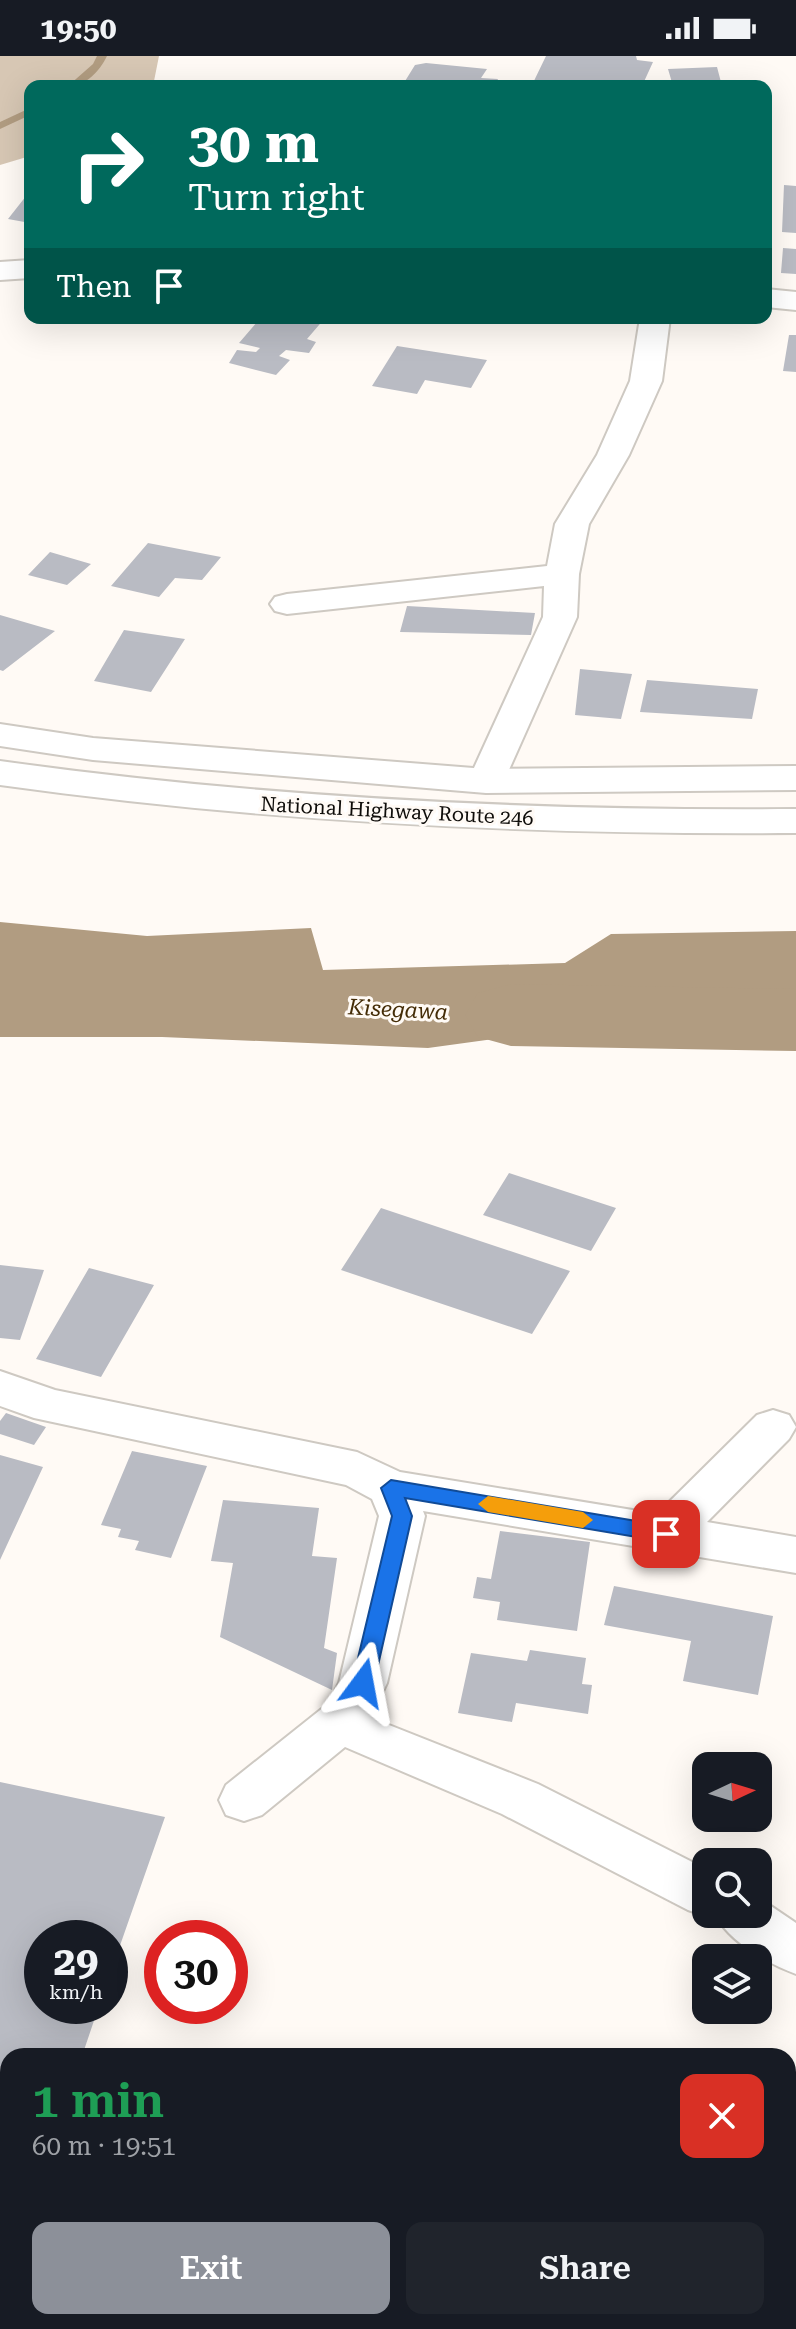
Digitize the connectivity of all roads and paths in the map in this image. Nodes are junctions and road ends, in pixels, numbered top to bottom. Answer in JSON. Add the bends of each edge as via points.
{"nodes":[{"id":1,"x":24,"y":269,"type":"edge"},
{"id":2,"x":0,"y":271,"type":"edge"},
{"id":3,"x":772,"y":299,"type":"edge"},
{"id":4,"x":796,"y":301,"type":"edge"},
{"id":5,"x":654,"y":324,"type":"edge"},
{"id":6,"x":562,"y":574,"type":"junction"},
{"id":7,"x":287,"y":604,"type":"dead end"},
{"id":8,"x":0,"y":735,"type":"edge"},
{"id":9,"x":0,"y":773,"type":"edge"},
{"id":10,"x":796,"y":778,"type":"edge"},
{"id":11,"x":486,"y":781,"type":"junction"},
{"id":12,"x":796,"y":821,"type":"edge"},
{"id":13,"x":0,"y":1388,"type":"edge"},
{"id":14,"x":773,"y":1427,"type":"dead end"},
{"id":15,"x":391,"y":1488,"type":"junction"},
{"id":16,"x":666,"y":1534,"type":"junction"},
{"id":17,"x":796,"y":1555,"type":"edge"},
{"id":18,"x":346,"y":1717,"type":"junction"},
{"id":19,"x":244,"y":1800,"type":"dead end"},
{"id":20,"x":692,"y":1887,"type":"edge"},
{"id":21,"x":762,"y":1928,"type":"edge"},
{"id":22,"x":796,"y":1951,"type":"edge"}],
"edges":[{"from":1,"to":2,"type":"main road"},
{"from":3,"to":4,"type":"main road"},
{"from":5,"to":6,"type":"street","via":[[646,381],[613,455],[572,524]]},
{"from":6,"to":7,"type":"street"},
{"from":6,"to":11,"type":"street","via":[[560,617]]},
{"from":8,"to":11,"type":"main road","name":"National Highway Route 246","via":[[93,749]]},
{"from":9,"to":12,"type":"main road","name":"National Highway Route 246","via":[[175,797],[485,819]]},
{"from":10,"to":11,"type":"main road","name":"National Highway Route 246"},
{"from":13,"to":15,"type":"street","via":[[50,1406],[357,1470]]},
{"from":14,"to":16,"type":"street"},
{"from":15,"to":16,"type":"street"},
{"from":15,"to":18,"type":"street","via":[[402,1516],[363,1683]]},
{"from":16,"to":17,"type":"street"},
{"from":18,"to":19,"type":"street"},
{"from":18,"to":20,"type":"street","via":[[367,1737],[520,1799]]},
{"from":21,"to":22,"type":"street"}]}
